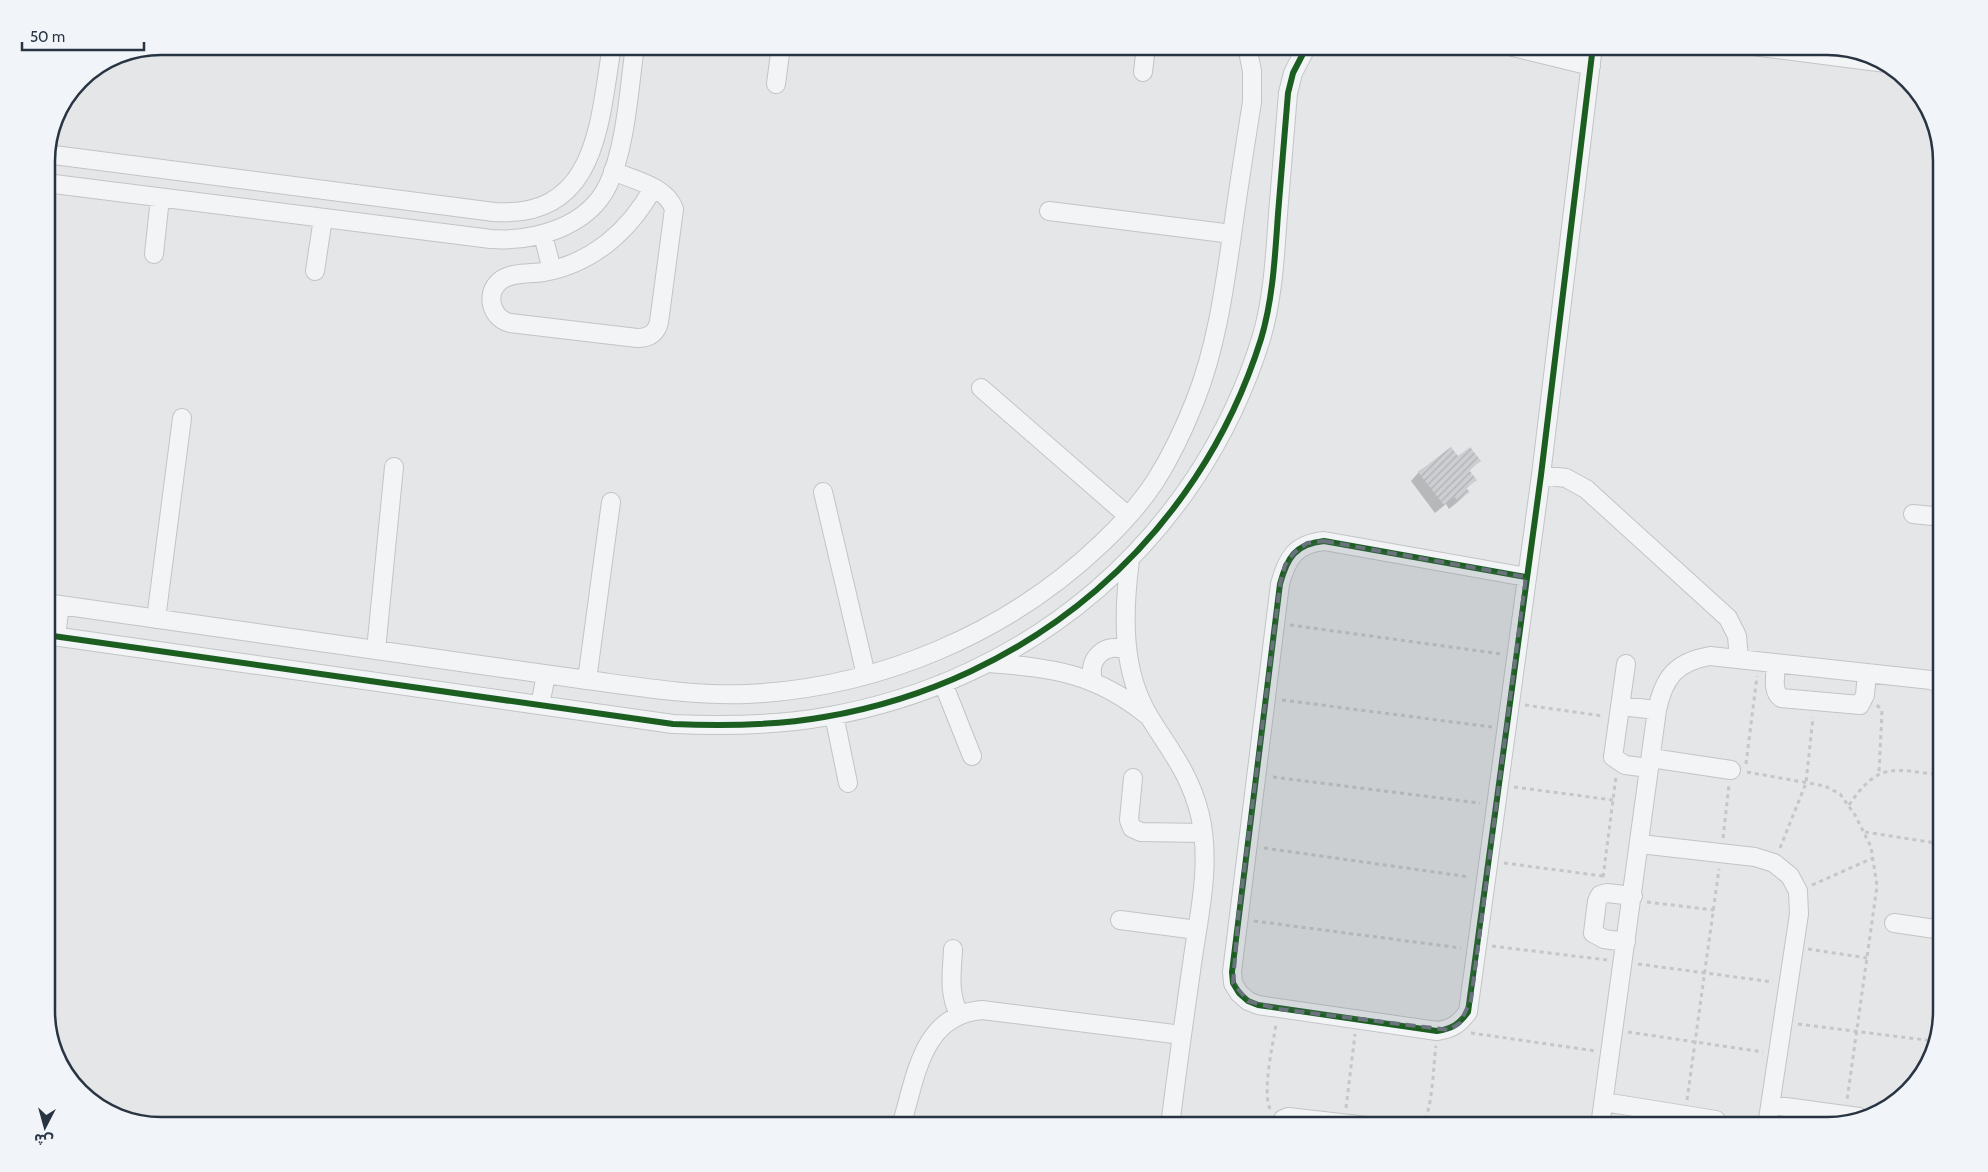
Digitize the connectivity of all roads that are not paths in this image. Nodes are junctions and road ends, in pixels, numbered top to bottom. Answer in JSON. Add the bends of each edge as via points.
{"nodes":[{"id":1,"x":610,"y":55,"type":"edge"},
{"id":2,"x":634,"y":55,"type":"edge"},
{"id":3,"x":780,"y":55,"type":"edge"},
{"id":4,"x":1145,"y":55,"type":"edge"},
{"id":5,"x":1249,"y":55,"type":"edge"},
{"id":6,"x":1302,"y":55,"type":"edge"},
{"id":7,"x":1545,"y":55,"type":"edge"},
{"id":8,"x":1592,"y":55,"type":"edge"},
{"id":9,"x":1823,"y":55,"type":"edge"},
{"id":10,"x":1853,"y":59,"type":"edge"},
{"id":11,"x":1591,"y":66,"type":"junction"},
{"id":12,"x":1143,"y":72,"type":"dead end"},
{"id":13,"x":776,"y":84,"type":"dead end"},
{"id":14,"x":55,"y":155,"type":"edge"},
{"id":15,"x":90,"y":159,"type":"junction"},
{"id":16,"x":613,"y":171,"type":"junction"},
{"id":17,"x":55,"y":184,"type":"edge"},
{"id":18,"x":86,"y":188,"type":"junction"},
{"id":19,"x":653,"y":188,"type":"junction"},
{"id":20,"x":160,"y":198,"type":"junction"},
{"id":21,"x":1049,"y":211,"type":"dead end"},
{"id":22,"x":323,"y":218,"type":"junction"},
{"id":23,"x":1232,"y":234,"type":"junction"},
{"id":24,"x":543,"y":235,"type":"junction"},
{"id":25,"x":154,"y":254,"type":"dead end"},
{"id":26,"x":552,"y":270,"type":"junction"},
{"id":27,"x":315,"y":272,"type":"dead end"},
{"id":28,"x":981,"y":388,"type":"dead end"},
{"id":29,"x":182,"y":418,"type":"dead end"},
{"id":30,"x":394,"y":467,"type":"dead end"},
{"id":31,"x":1541,"y":475,"type":"junction"},
{"id":32,"x":823,"y":492,"type":"dead end"},
{"id":33,"x":611,"y":502,"type":"dead end"},
{"id":34,"x":1913,"y":514,"type":"dead end"},
{"id":35,"x":1128,"y":516,"type":"junction"},
{"id":36,"x":1933,"y":516,"type":"edge"},
{"id":37,"x":1130,"y":560,"type":"junction"},
{"id":38,"x":1526,"y":577,"type":"junction"},
{"id":39,"x":55,"y":604,"type":"edge"},
{"id":40,"x":156,"y":619,"type":"junction"},
{"id":41,"x":55,"y":636,"type":"edge"},
{"id":42,"x":376,"y":650,"type":"junction"},
{"id":43,"x":1127,"y":650,"type":"junction"},
{"id":44,"x":1739,"y":660,"type":"junction"},
{"id":45,"x":989,"y":663,"type":"junction"},
{"id":46,"x":1776,"y":663,"type":"junction"},
{"id":47,"x":1626,"y":664,"type":"dead end"},
{"id":48,"x":1867,"y":673,"type":"junction"},
{"id":49,"x":546,"y":674,"type":"junction"},
{"id":50,"x":866,"y":675,"type":"junction"},
{"id":51,"x":587,"y":680,"type":"junction"},
{"id":52,"x":1933,"y":681,"type":"edge"},
{"id":53,"x":1093,"y":682,"type":"junction"},
{"id":54,"x":943,"y":683,"type":"junction"},
{"id":55,"x":540,"y":705,"type":"junction"},
{"id":56,"x":1657,"y":710,"type":"junction"},
{"id":57,"x":1619,"y":712,"type":"junction"},
{"id":58,"x":834,"y":715,"type":"junction"},
{"id":59,"x":1149,"y":717,"type":"junction"},
{"id":60,"x":972,"y":756,"type":"dead end"},
{"id":61,"x":1650,"y":763,"type":"junction"},
{"id":62,"x":1731,"y":770,"type":"road end"},
{"id":63,"x":1133,"y":778,"type":"dead end"},
{"id":64,"x":848,"y":783,"type":"dead end"},
{"id":65,"x":1203,"y":834,"type":"junction"},
{"id":66,"x":1640,"y":844,"type":"junction"},
{"id":67,"x":1632,"y":898,"type":"junction"},
{"id":68,"x":1120,"y":920,"type":"dead end"},
{"id":69,"x":1894,"y":923,"type":"dead end"},
{"id":70,"x":1933,"y":929,"type":"edge"},
{"id":71,"x":1197,"y":930,"type":"junction"},
{"id":72,"x":1626,"y":942,"type":"junction"},
{"id":73,"x":953,"y":948,"type":"dead end"},
{"id":74,"x":959,"y":1014,"type":"junction"},
{"id":75,"x":1182,"y":1035,"type":"junction"},
{"id":76,"x":1604,"y":1102,"type":"junction"},
{"id":77,"x":1770,"y":1105,"type":"junction"},
{"id":78,"x":1845,"y":1115,"type":"edge"},
{"id":79,"x":904,"y":1117,"type":"edge"},
{"id":80,"x":1171,"y":1117,"type":"edge"},
{"id":81,"x":1602,"y":1117,"type":"edge"},
{"id":82,"x":1697,"y":1117,"type":"edge"},
{"id":83,"x":1768,"y":1117,"type":"edge"}],
"edges":[{"from":1,"to":15,"type":"street","via":[[596,140],[590,157],[565,191],[542,206],[525,211],[494,212]]},
{"from":2,"to":16,"type":"street"},
{"from":3,"to":13,"type":"street"},
{"from":4,"to":12,"type":"street"},
{"from":5,"to":23,"type":"street","via":[[1252,102]]},
{"from":6,"to":37,"type":"street","via":[[1288,93],[1273,274],[1261,339],[1228,419],[1198,475],[1158,530]]},
{"from":7,"to":11,"type":"street"},
{"from":8,"to":11,"type":"street"},
{"from":9,"to":10,"type":"street"},
{"from":11,"to":31,"type":"street"},
{"from":14,"to":15,"type":"street"},
{"from":15,"to":18,"type":"street"},
{"from":16,"to":19,"type":"street"},
{"from":16,"to":24,"type":"street","via":[[601,196],[588,210],[572,222]]},
{"from":17,"to":18,"type":"street"},
{"from":18,"to":20,"type":"street"},
{"from":19,"to":26,"type":"street","via":[[634,218],[609,242],[579,261]]},
{"from":19,"to":26,"type":"street","via":[[669,198],[674,215],[659,322],[652,335],[637,338],[510,323],[497,316],[492,301],[493,291],[499,282],[510,276]]},
{"from":20,"to":22,"type":"street"},
{"from":20,"to":25,"type":"street"},
{"from":21,"to":23,"type":"street"},
{"from":22,"to":24,"type":"street","via":[[499,240]]},
{"from":22,"to":27,"type":"street"},
{"from":23,"to":35,"type":"street","via":[[1221,311],[1195,400],[1154,482]]},
{"from":24,"to":26,"type":"street"},
{"from":28,"to":35,"type":"street"},
{"from":29,"to":40,"type":"street"},
{"from":30,"to":42,"type":"street"},
{"from":31,"to":38,"type":"street"},
{"from":31,"to":44,"type":"street","via":[[1566,478],[1586,489],[1728,618],[1737,636]]},
{"from":32,"to":50,"type":"street"},
{"from":33,"to":51,"type":"street"},
{"from":34,"to":36,"type":"street"},
{"from":35,"to":50,"type":"street","via":[[1066,575],[1004,618],[945,648]]},
{"from":37,"to":43,"type":"street","via":[[1125,620]]},
{"from":37,"to":45,"type":"street","via":[[1079,605]]},
{"from":38,"to":38,"type":"street","via":[[1324,542],[1307,543],[1285,565],[1232,972],[1233,983],[1248,1001],[1278,1009],[1443,1030],[1460,1023],[1468,1012]]},
{"from":39,"to":40,"type":"street"},
{"from":40,"to":42,"type":"street"},
{"from":41,"to":55,"type":"street"},
{"from":42,"to":49,"type":"street"},
{"from":43,"to":53,"type":"street","via":[[1112,647],[1099,654],[1091,666]]},
{"from":43,"to":59,"type":"street"},
{"from":44,"to":46,"type":"street"},
{"from":44,"to":56,"type":"street","via":[[1710,656],[1693,659],[1680,666],[1660,694]]},
{"from":45,"to":53,"type":"street","via":[[1042,667]]},
{"from":45,"to":54,"type":"street"},
{"from":46,"to":48,"type":"street"},
{"from":46,"to":48,"type":"street","via":[[1775,688],[1781,698],[1860,706]]},
{"from":47,"to":57,"type":"street"},
{"from":48,"to":52,"type":"street"},
{"from":49,"to":51,"type":"street"},
{"from":49,"to":55,"type":"street"},
{"from":50,"to":51,"type":"street","via":[[818,686],[747,694],[676,692]]},
{"from":53,"to":59,"type":"street","via":[[1123,697]]},
{"from":54,"to":58,"type":"street","via":[[892,702]]},
{"from":54,"to":60,"type":"street"},
{"from":55,"to":58,"type":"street","via":[[672,724],[710,726],[786,723]]},
{"from":56,"to":57,"type":"street"},
{"from":56,"to":61,"type":"street"},
{"from":57,"to":61,"type":"street","via":[[1613,757],[1618,762]]},
{"from":58,"to":64,"type":"street"},
{"from":59,"to":65,"type":"street","via":[[1183,767],[1193,791]]},
{"from":61,"to":62,"type":"street"},
{"from":61,"to":66,"type":"street"},
{"from":63,"to":65,"type":"street","via":[[1129,820],[1132,828],[1141,832]]},
{"from":65,"to":71,"type":"street","via":[[1204,873]]},
{"from":66,"to":67,"type":"street"},
{"from":66,"to":77,"type":"street","via":[[1755,857],[1774,863],[1790,876],[1798,891],[1799,914]]},
{"from":67,"to":72,"type":"street"},
{"from":67,"to":72,"type":"street","via":[[1607,893],[1600,895],[1597,901],[1593,933],[1604,939]]},
{"from":68,"to":71,"type":"street"},
{"from":69,"to":70,"type":"street"},
{"from":71,"to":75,"type":"street"},
{"from":72,"to":76,"type":"street"},
{"from":73,"to":74,"type":"street","via":[[951,989]]},
{"from":74,"to":75,"type":"street","via":[[982,1010]]},
{"from":74,"to":79,"type":"street","via":[[940,1026],[927,1044]]},
{"from":75,"to":80,"type":"street"},
{"from":76,"to":81,"type":"street"},
{"from":76,"to":82,"type":"street"},
{"from":77,"to":78,"type":"street"},
{"from":77,"to":83,"type":"street"}]}
